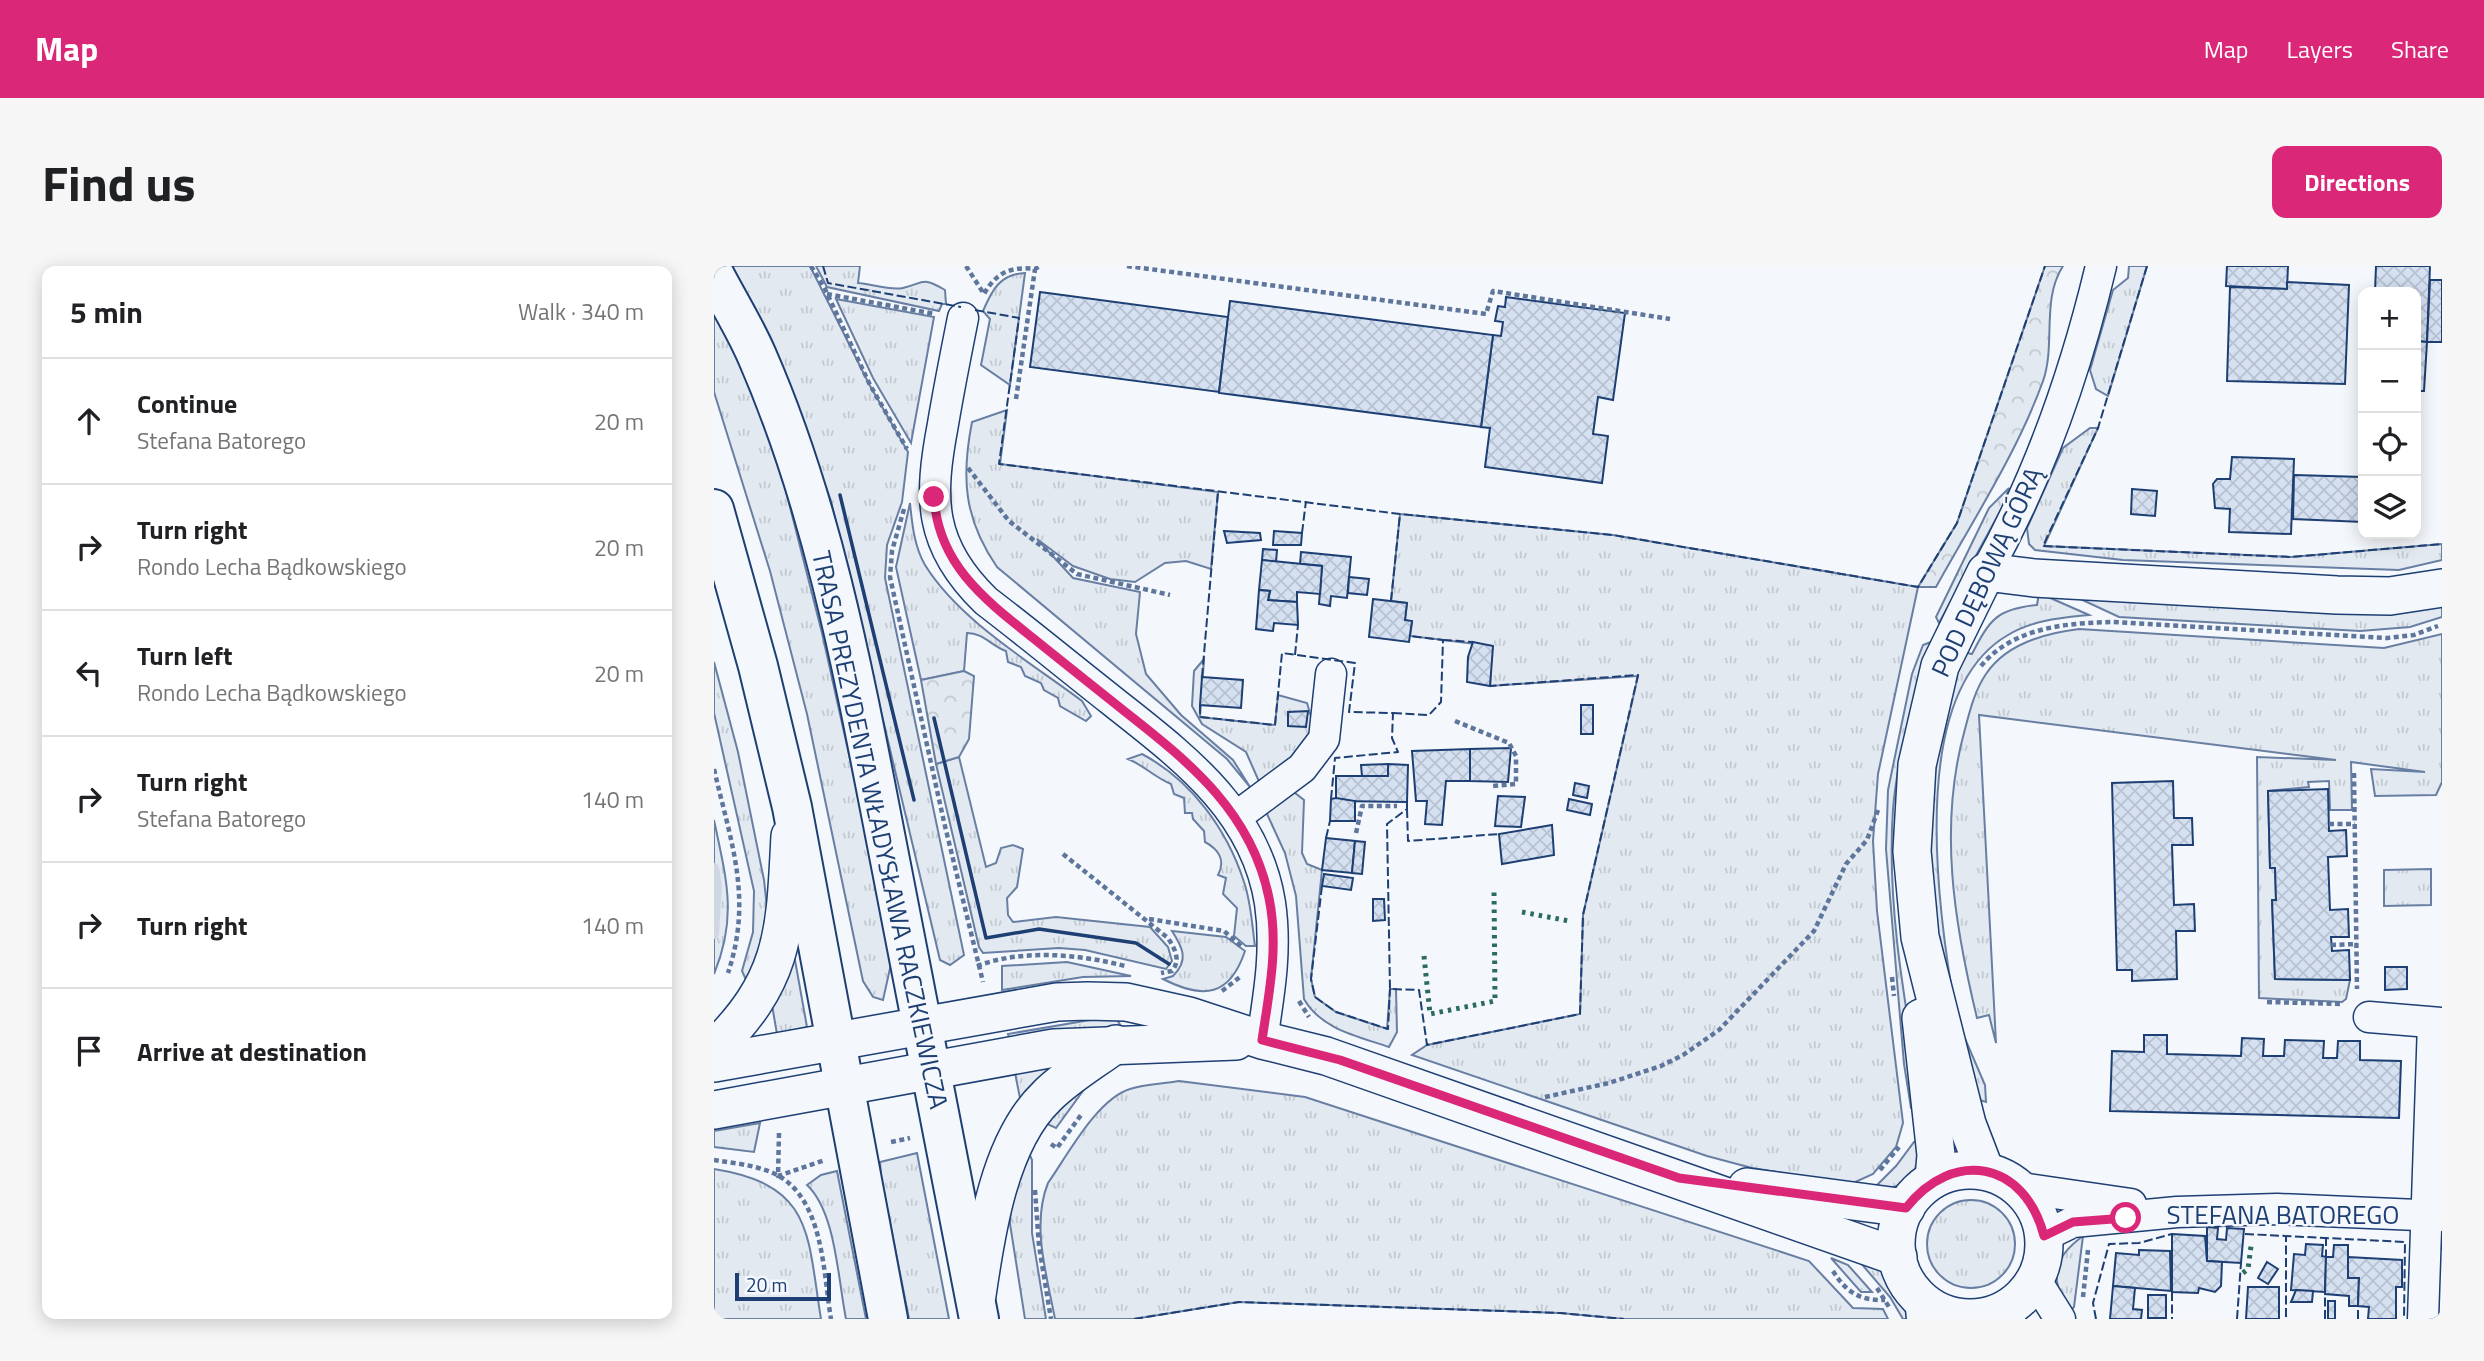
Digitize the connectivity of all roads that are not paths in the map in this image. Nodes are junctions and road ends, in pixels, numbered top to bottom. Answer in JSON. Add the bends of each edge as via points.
{"nodes":[{"id":1,"x":2101,"y":266,"type":"edge"},
{"id":2,"x":714,"y":274,"type":"edge"},
{"id":3,"x":962,"y":313,"type":"road end"},
{"id":4,"x":714,"y":509,"type":"edge"},
{"id":5,"x":1986,"y":572,"type":"junction"},
{"id":6,"x":2442,"y":588,"type":"edge"},
{"id":7,"x":1331,"y":674,"type":"dead end"},
{"id":8,"x":792,"y":807,"type":"junction"},
{"id":9,"x":1236,"y":817,"type":"junction"},
{"id":10,"x":1920,"y":937,"type":"junction"},
{"id":11,"x":2360,"y":1005,"type":"road end"},
{"id":12,"x":2437,"y":1023,"type":"edge"},
{"id":13,"x":923,"y":1026,"type":"junction"},
{"id":14,"x":1262,"y":1040,"type":"junction"},
{"id":15,"x":838,"y":1042,"type":"junction"},
{"id":16,"x":1116,"y":1044,"type":"junction"},
{"id":17,"x":714,"y":1049,"type":"edge"},
{"id":18,"x":714,"y":1063,"type":"edge"},
{"id":19,"x":931,"y":1069,"type":"junction"},
{"id":20,"x":846,"y":1084,"type":"junction"},
{"id":21,"x":714,"y":1110,"type":"edge"},
{"id":22,"x":1985,"y":1171,"type":"junction"},
{"id":23,"x":1679,"y":1178,"type":"junction"},
{"id":24,"x":1934,"y":1179,"type":"junction"},
{"id":25,"x":2020,"y":1188,"type":"junction"},
{"id":26,"x":1906,"y":1208,"type":"junction"},
{"id":27,"x":2177,"y":1212,"type":"junction"},
{"id":28,"x":2434,"y":1216,"type":"edge"},
{"id":29,"x":2044,"y":1236,"type":"junction"},
{"id":30,"x":1898,"y":1256,"type":"junction"},
{"id":31,"x":2035,"y":1279,"type":"junction"},
{"id":32,"x":1909,"y":1305,"type":"edge"},
{"id":33,"x":977,"y":1311,"type":"edge"},
{"id":34,"x":2071,"y":1311,"type":"edge"},
{"id":35,"x":1989,"y":1317,"type":"edge"},
{"id":36,"x":888,"y":1319,"type":"edge"},
{"id":37,"x":2423,"y":1319,"type":"edge"}],
"edges":[{"from":1,"to":5,"type":"street","name":"POD DĘBOWĄ GÓRĄ","via":[[2055,420],[2012,527]]},
{"from":2,"to":13,"type":"main road","name":"TRASA PREZYDENTA WŁADYSŁAWA RACZKIEWICZA","via":[[756,353],[803,477],[860,704]]},
{"from":3,"to":9,"type":"street","via":[[933,486],[936,518],[950,558],[986,601],[1198,770]]},
{"from":4,"to":8,"type":"main road"},
{"from":5,"to":6,"type":"street","via":[[2337,595],[2390,596]]},
{"from":5,"to":10,"type":"street","name":"POD DĘBOWĄ GÓRĄ","via":[[1940,666],[1917,765],[1912,851]]},
{"from":7,"to":9,"type":"street","via":[[1324,739],[1302,768]]},
{"from":8,"to":15,"type":"main road"},
{"from":8,"to":17,"type":"street","via":[[781,946],[772,974],[742,1020]]},
{"from":9,"to":14,"type":"street","via":[[1263,874],[1273,927],[1273,965]]},
{"from":10,"to":22,"type":"street","name":"POD DĘBOWĄ GÓRĄ","via":[[1967,1124]]},
{"from":10,"to":24,"type":"street","via":[[1920,1003],[1936,1154]]},
{"from":11,"to":12,"type":"street"},
{"from":12,"to":28,"type":"street"},
{"from":13,"to":14,"type":"street","via":[[1057,1002],[1113,1002],[1189,1016]]},
{"from":13,"to":15,"type":"street"},
{"from":13,"to":19,"type":"main road","name":"TRASA PREZYDENTA WŁADYSŁAWA RACZKIEWICZA"},
{"from":14,"to":16,"type":"street"},
{"from":14,"to":23,"type":"street","via":[[1340,1060]]},
{"from":15,"to":18,"type":"street"},
{"from":15,"to":20,"type":"main road"},
{"from":16,"to":19,"type":"street","via":[[1054,1048]]},
{"from":16,"to":33,"type":"street","via":[[1046,1097],[1024,1128],[994,1197]]},
{"from":19,"to":20,"type":"street"},
{"from":19,"to":33,"type":"main road","name":"TRASA PREZYDENTA WŁADYSŁAWA RACZKIEWICZA"},
{"from":20,"to":21,"type":"street"},
{"from":20,"to":36,"type":"main road"},
{"from":22,"to":24,"type":"street","via":[[1956,1171]]},
{"from":22,"to":25,"type":"street"},
{"from":23,"to":26,"type":"street"},
{"from":23,"to":30,"type":"street"},
{"from":24,"to":26,"type":"street"},
{"from":25,"to":27,"type":"street"},
{"from":25,"to":29,"type":"street","via":[[2039,1217]]},
{"from":26,"to":30,"type":"street","via":[[1898,1230]]},
{"from":27,"to":28,"type":"street","name":"STEFANA BATOREGO","via":[[2277,1209]]},
{"from":27,"to":29,"type":"street","name":"STEFANA BATOREGO","via":[[2073,1222]]},
{"from":28,"to":37,"type":"street"},
{"from":29,"to":31,"type":"street"},
{"from":30,"to":32,"type":"street","via":[[1908,1283]]},
{"from":31,"to":34,"type":"street"},
{"from":31,"to":35,"type":"street","via":[[2020,1298]]},
{"from":32,"to":35,"type":"street"}]}
